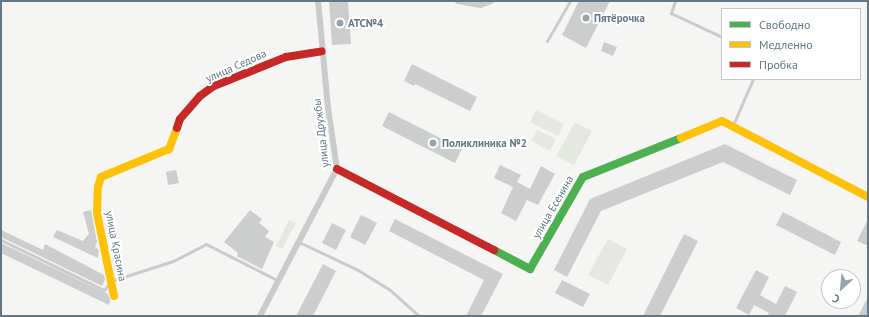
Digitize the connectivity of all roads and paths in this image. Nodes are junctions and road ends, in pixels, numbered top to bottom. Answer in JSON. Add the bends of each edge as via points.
{"nodes":[{"id":1,"x":318,"y":1,"type":"edge"},
{"id":2,"x":458,"y":1,"type":"edge"},
{"id":3,"x":491,"y":1,"type":"edge"},
{"id":4,"x":570,"y":1,"type":"edge"},
{"id":5,"x":674,"y":1,"type":"edge"},
{"id":6,"x":721,"y":37,"type":"edge"},
{"id":7,"x":548,"y":41,"type":"dead end"},
{"id":8,"x":322,"y":51,"type":"junction"},
{"id":9,"x":753,"y":80,"type":"edge"},
{"id":10,"x":733,"y":127,"type":"junction"},
{"id":11,"x":337,"y":169,"type":"junction"},
{"id":12,"x":101,"y":177,"type":"joint"},
{"id":13,"x":868,"y":197,"type":"edge"},
{"id":14,"x":1,"y":240,"type":"edge"},
{"id":15,"x":299,"y":242,"type":"junction"},
{"id":16,"x":279,"y":280,"type":"junction"},
{"id":17,"x":111,"y":282,"type":"junction"},
{"id":18,"x":114,"y":296,"type":"dead end"},
{"id":19,"x":260,"y":316,"type":"edge"},
{"id":20,"x":419,"y":316,"type":"edge"}],
"edges":[{"from":1,"to":8,"type":"street","name":"улица Дружбы"},
{"from":2,"to":3,"type":"street","via":[[481,5]]},
{"from":4,"to":7,"type":"lane"},
{"from":5,"to":6,"type":"lane","via":[[671,13]]},
{"from":8,"to":11,"type":"street","name":"улица Дружбы"},
{"from":8,"to":12,"type":"street","name":"улица Седова","via":[[286,57],[214,86],[200,96],[180,119],[169,150]]},
{"from":9,"to":10,"type":"lane"},
{"from":10,"to":11,"type":"street","name":"улица Есенина","via":[[722,121],[583,177],[530,269]]},
{"from":10,"to":13,"type":"street","name":"улица Есенина"},
{"from":11,"to":15,"type":"street","name":"улица Дружбы"},
{"from":12,"to":17,"type":"street","name":"улица Красина","via":[[97,213]]},
{"from":14,"to":17,"type":"lane","via":[[104,290]]},
{"from":15,"to":16,"type":"street","name":"улица Дружбы"},
{"from":15,"to":20,"type":"lane","via":[[358,270],[389,289]]},
{"from":16,"to":17,"type":"lane","via":[[206,244],[173,261]]},
{"from":16,"to":19,"type":"street","name":"улица Дружбы"},
{"from":17,"to":18,"type":"street","name":"улица Красина"}]}
